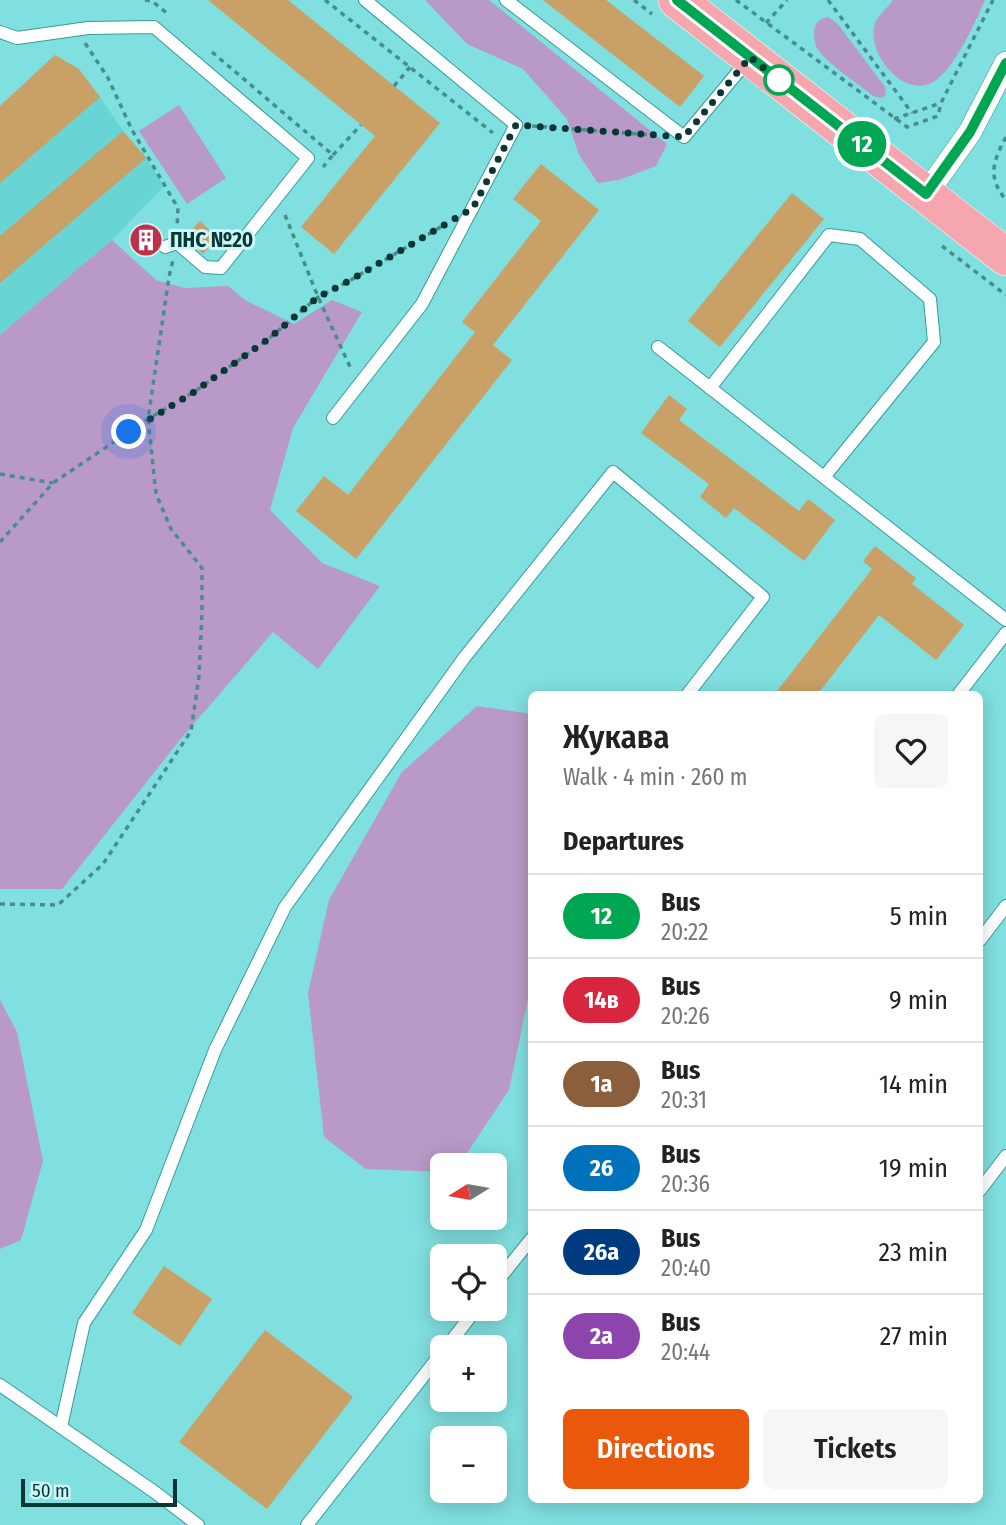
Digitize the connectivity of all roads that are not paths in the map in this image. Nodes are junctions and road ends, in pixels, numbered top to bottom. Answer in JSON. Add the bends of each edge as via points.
{"nodes":[{"id":1,"x":365,"y":0,"type":"edge"},
{"id":2,"x":506,"y":0,"type":"edge"},
{"id":3,"x":677,"y":0,"type":"edge"},
{"id":4,"x":0,"y":32,"type":"edge"},
{"id":5,"x":750,"y":57,"type":"junction"},
{"id":6,"x":1006,"y":63,"type":"edge"},
{"id":7,"x":926,"y":194,"type":"junction"},
{"id":8,"x":171,"y":245,"type":"road end"},
{"id":9,"x":1006,"y":257,"type":"edge"},
{"id":10,"x":658,"y":347,"type":"dead end"},
{"id":11,"x":710,"y":388,"type":"junction"},
{"id":12,"x":334,"y":418,"type":"dead end"},
{"id":13,"x":824,"y":477,"type":"junction"},
{"id":14,"x":1006,"y":620,"type":"edge"},
{"id":15,"x":1006,"y":633,"type":"edge"},
{"id":16,"x":690,"y":691,"type":"edge"},
{"id":17,"x":961,"y":691,"type":"edge"},
{"id":18,"x":1006,"y":906,"type":"edge"},
{"id":19,"x":983,"y":936,"type":"edge"},
{"id":20,"x":1006,"y":1156,"type":"edge"},
{"id":21,"x":983,"y":1186,"type":"edge"},
{"id":22,"x":528,"y":1243,"type":"edge"},
{"id":23,"x":507,"y":1269,"type":"edge"},
{"id":24,"x":467,"y":1321,"type":"edge"},
{"id":25,"x":456,"y":1335,"type":"edge"},
{"id":26,"x":430,"y":1368,"type":"edge"},
{"id":27,"x":0,"y":1385,"type":"edge"},
{"id":28,"x":61,"y":1427,"type":"junction"},
{"id":29,"x":198,"y":1525,"type":"edge"},
{"id":30,"x":307,"y":1525,"type":"edge"}],
"edges":[{"from":1,"to":12,"type":"lane","via":[[516,125],[422,304]]},
{"from":2,"to":5,"type":"lane","via":[[684,137]]},
{"from":3,"to":5,"type":"main road"},
{"from":4,"to":8,"type":"lane","via":[[17,38],[77,29],[153,27],[308,158],[221,268],[205,267]]},
{"from":5,"to":7,"type":"main road"},
{"from":6,"to":7,"type":"street","via":[[970,132]]},
{"from":7,"to":9,"type":"main road"},
{"from":10,"to":11,"type":"lane"},
{"from":11,"to":13,"type":"lane"},
{"from":11,"to":13,"type":"lane","via":[[829,235],[860,239],[930,299],[934,342]]},
{"from":13,"to":14,"type":"lane"},
{"from":15,"to":17,"type":"lane"},
{"from":16,"to":28,"type":"lane","via":[[763,597],[613,472],[464,657],[285,907],[215,1050],[146,1230],[84,1323]]},
{"from":18,"to":19,"type":"lane"},
{"from":20,"to":21,"type":"lane"},
{"from":22,"to":23,"type":"lane"},
{"from":24,"to":25,"type":"lane"},
{"from":26,"to":30,"type":"lane"},
{"from":27,"to":28,"type":"lane"},
{"from":28,"to":29,"type":"lane"}]}
